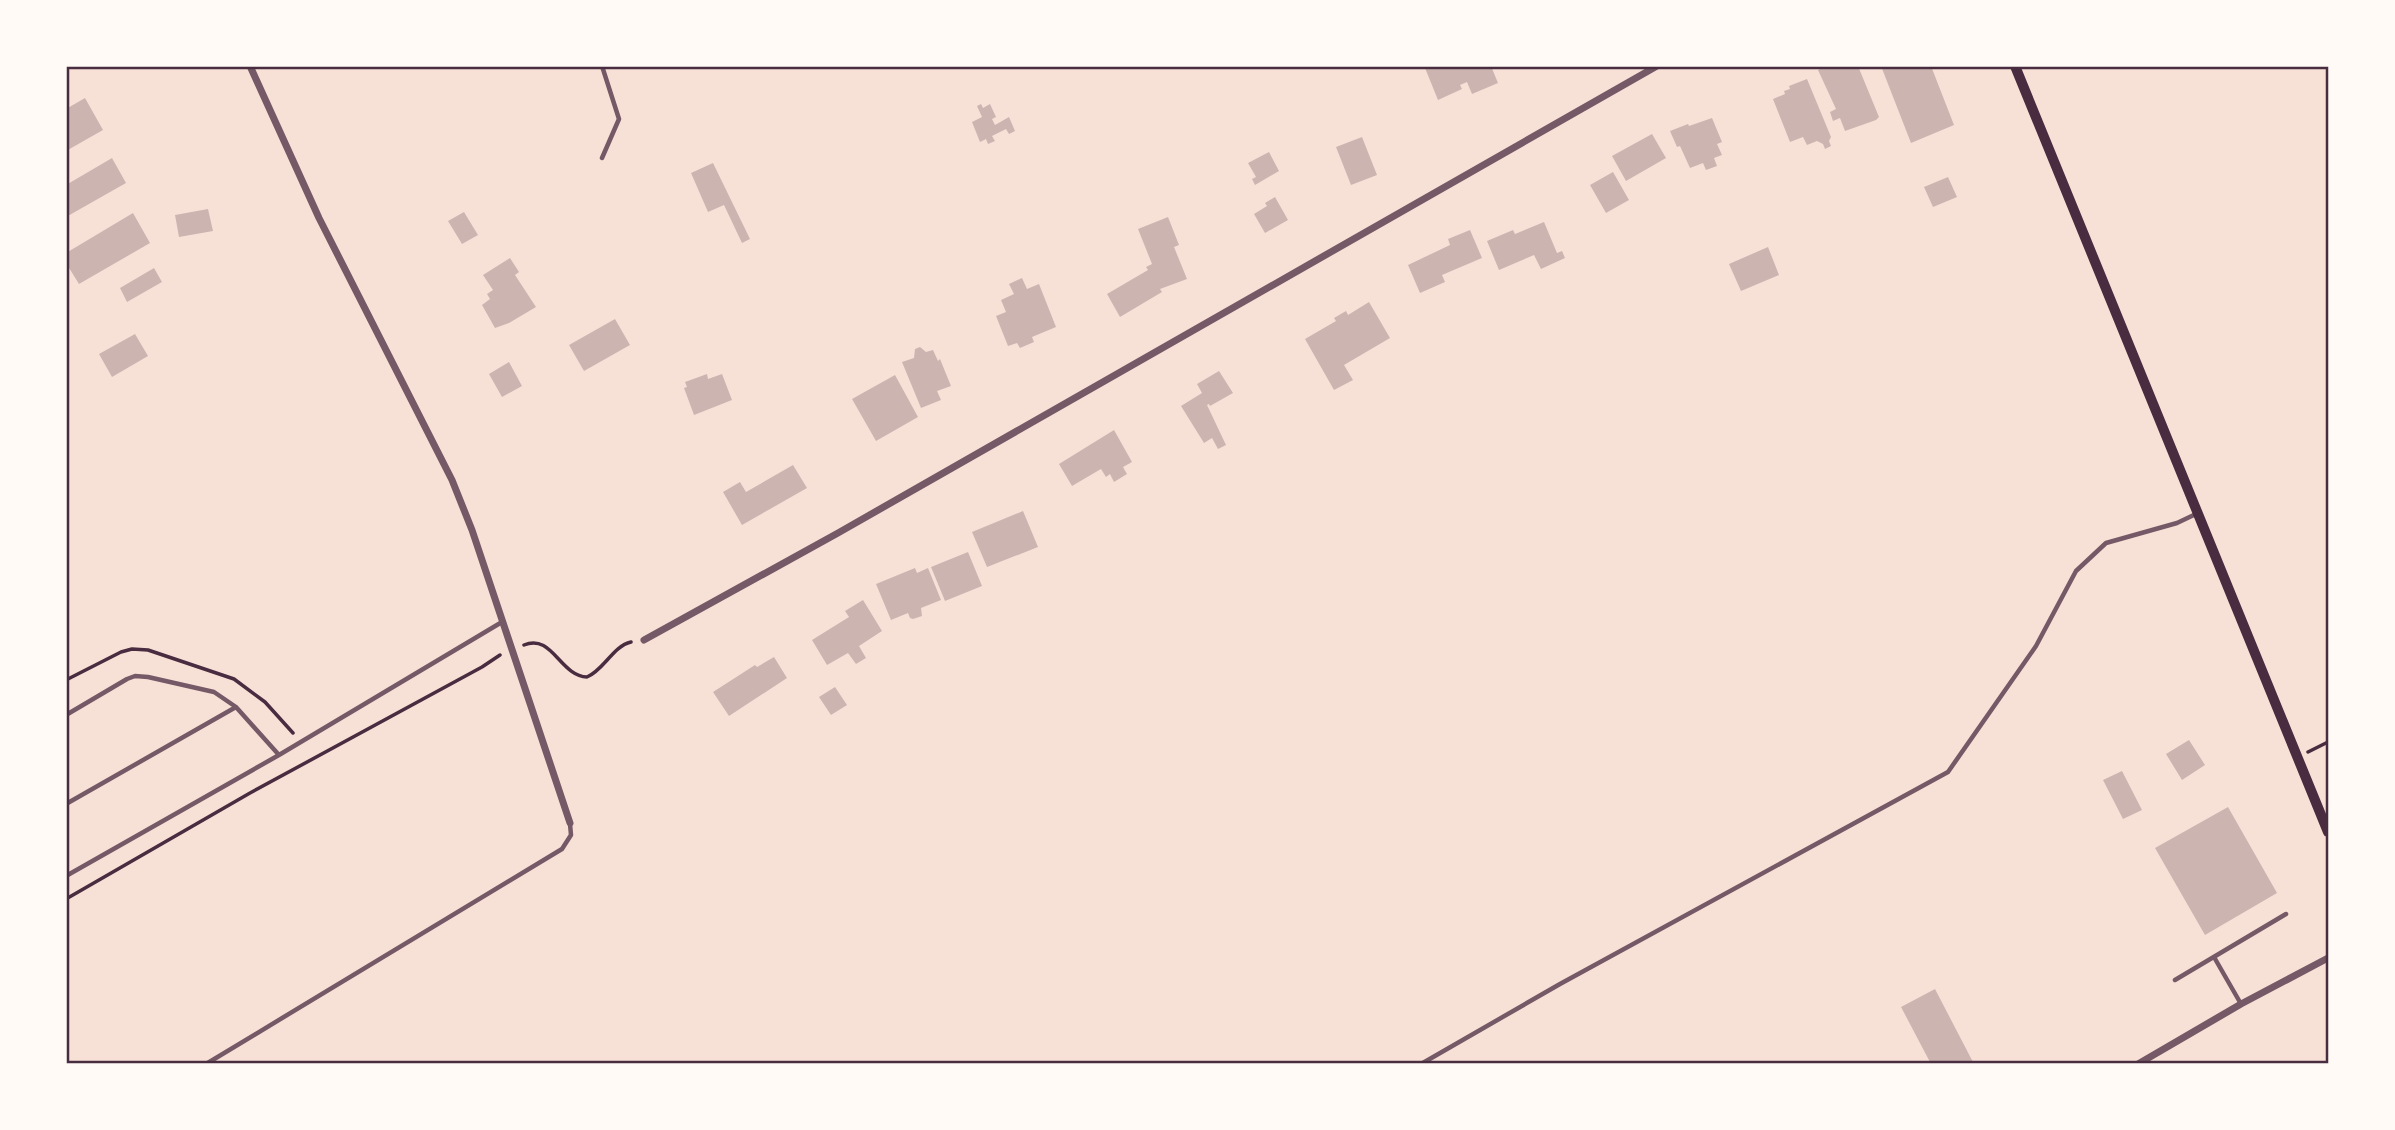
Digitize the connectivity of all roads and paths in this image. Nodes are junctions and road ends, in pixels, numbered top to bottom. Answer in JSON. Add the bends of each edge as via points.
{"nodes":[{"id":1,"x":250,"y":66,"type":"edge"},
{"id":2,"x":602,"y":66,"type":"edge"},
{"id":3,"x":1657,"y":66,"type":"edge"},
{"id":4,"x":2015,"y":66,"type":"edge"},
{"id":5,"x":602,"y":158,"type":"dead end"},
{"id":6,"x":2198,"y":513,"type":"junction"},
{"id":7,"x":502,"y":622,"type":"junction"},
{"id":8,"x":644,"y":640,"type":"joint"},
{"id":9,"x":522,"y":646,"type":"dead end"},
{"id":10,"x":494,"y":657,"type":"dead end"},
{"id":11,"x":236,"y":707,"type":"junction"},
{"id":12,"x":66,"y":715,"type":"edge"},
{"id":13,"x":2329,"y":742,"type":"edge"},
{"id":14,"x":279,"y":755,"type":"junction"},
{"id":15,"x":2297,"y":757,"type":"junction"},
{"id":16,"x":66,"y":804,"type":"edge"},
{"id":17,"x":570,"y":823,"type":"joint"},
{"id":18,"x":2329,"y":832,"type":"edge"},
{"id":19,"x":66,"y":876,"type":"edge"},
{"id":20,"x":66,"y":899,"type":"edge"},
{"id":21,"x":2286,"y":914,"type":"dead end"},
{"id":22,"x":2214,"y":957,"type":"junction"},
{"id":23,"x":2329,"y":958,"type":"edge"},
{"id":24,"x":2175,"y":980,"type":"dead end"},
{"id":25,"x":2241,"y":1004,"type":"junction"},
{"id":26,"x":206,"y":1063,"type":"edge"},
{"id":27,"x":1421,"y":1063,"type":"edge"},
{"id":28,"x":2138,"y":1063,"type":"edge"}],
"edges":[{"from":1,"to":7,"type":"street","via":[[319,218],[452,480]]},
{"from":2,"to":5,"type":"lane","via":[[619,119]]},
{"from":3,"to":8,"type":"street"},
{"from":4,"to":6,"type":"main road"},
{"from":6,"to":15,"type":"main road"},
{"from":6,"to":27,"type":"lane","via":[[2106,542],[2076,571],[2036,646],[1948,772]]},
{"from":7,"to":14,"type":"lane"},
{"from":7,"to":17,"type":"street"},
{"from":8,"to":9,"type":"path","via":[[624,643],[587,677],[571,672],[540,643]]},
{"from":10,"to":20,"type":"path"},
{"from":11,"to":12,"type":"lane","via":[[205,689],[135,677]]},
{"from":11,"to":14,"type":"lane"},
{"from":11,"to":16,"type":"lane"},
{"from":13,"to":15,"type":"path"},
{"from":14,"to":19,"type":"lane"},
{"from":15,"to":18,"type":"main road"},
{"from":17,"to":26,"type":"lane","via":[[571,835],[562,849]]},
{"from":21,"to":22,"type":"lane"},
{"from":22,"to":24,"type":"lane"},
{"from":22,"to":25,"type":"lane"},
{"from":23,"to":25,"type":"street"},
{"from":25,"to":28,"type":"street"}]}
